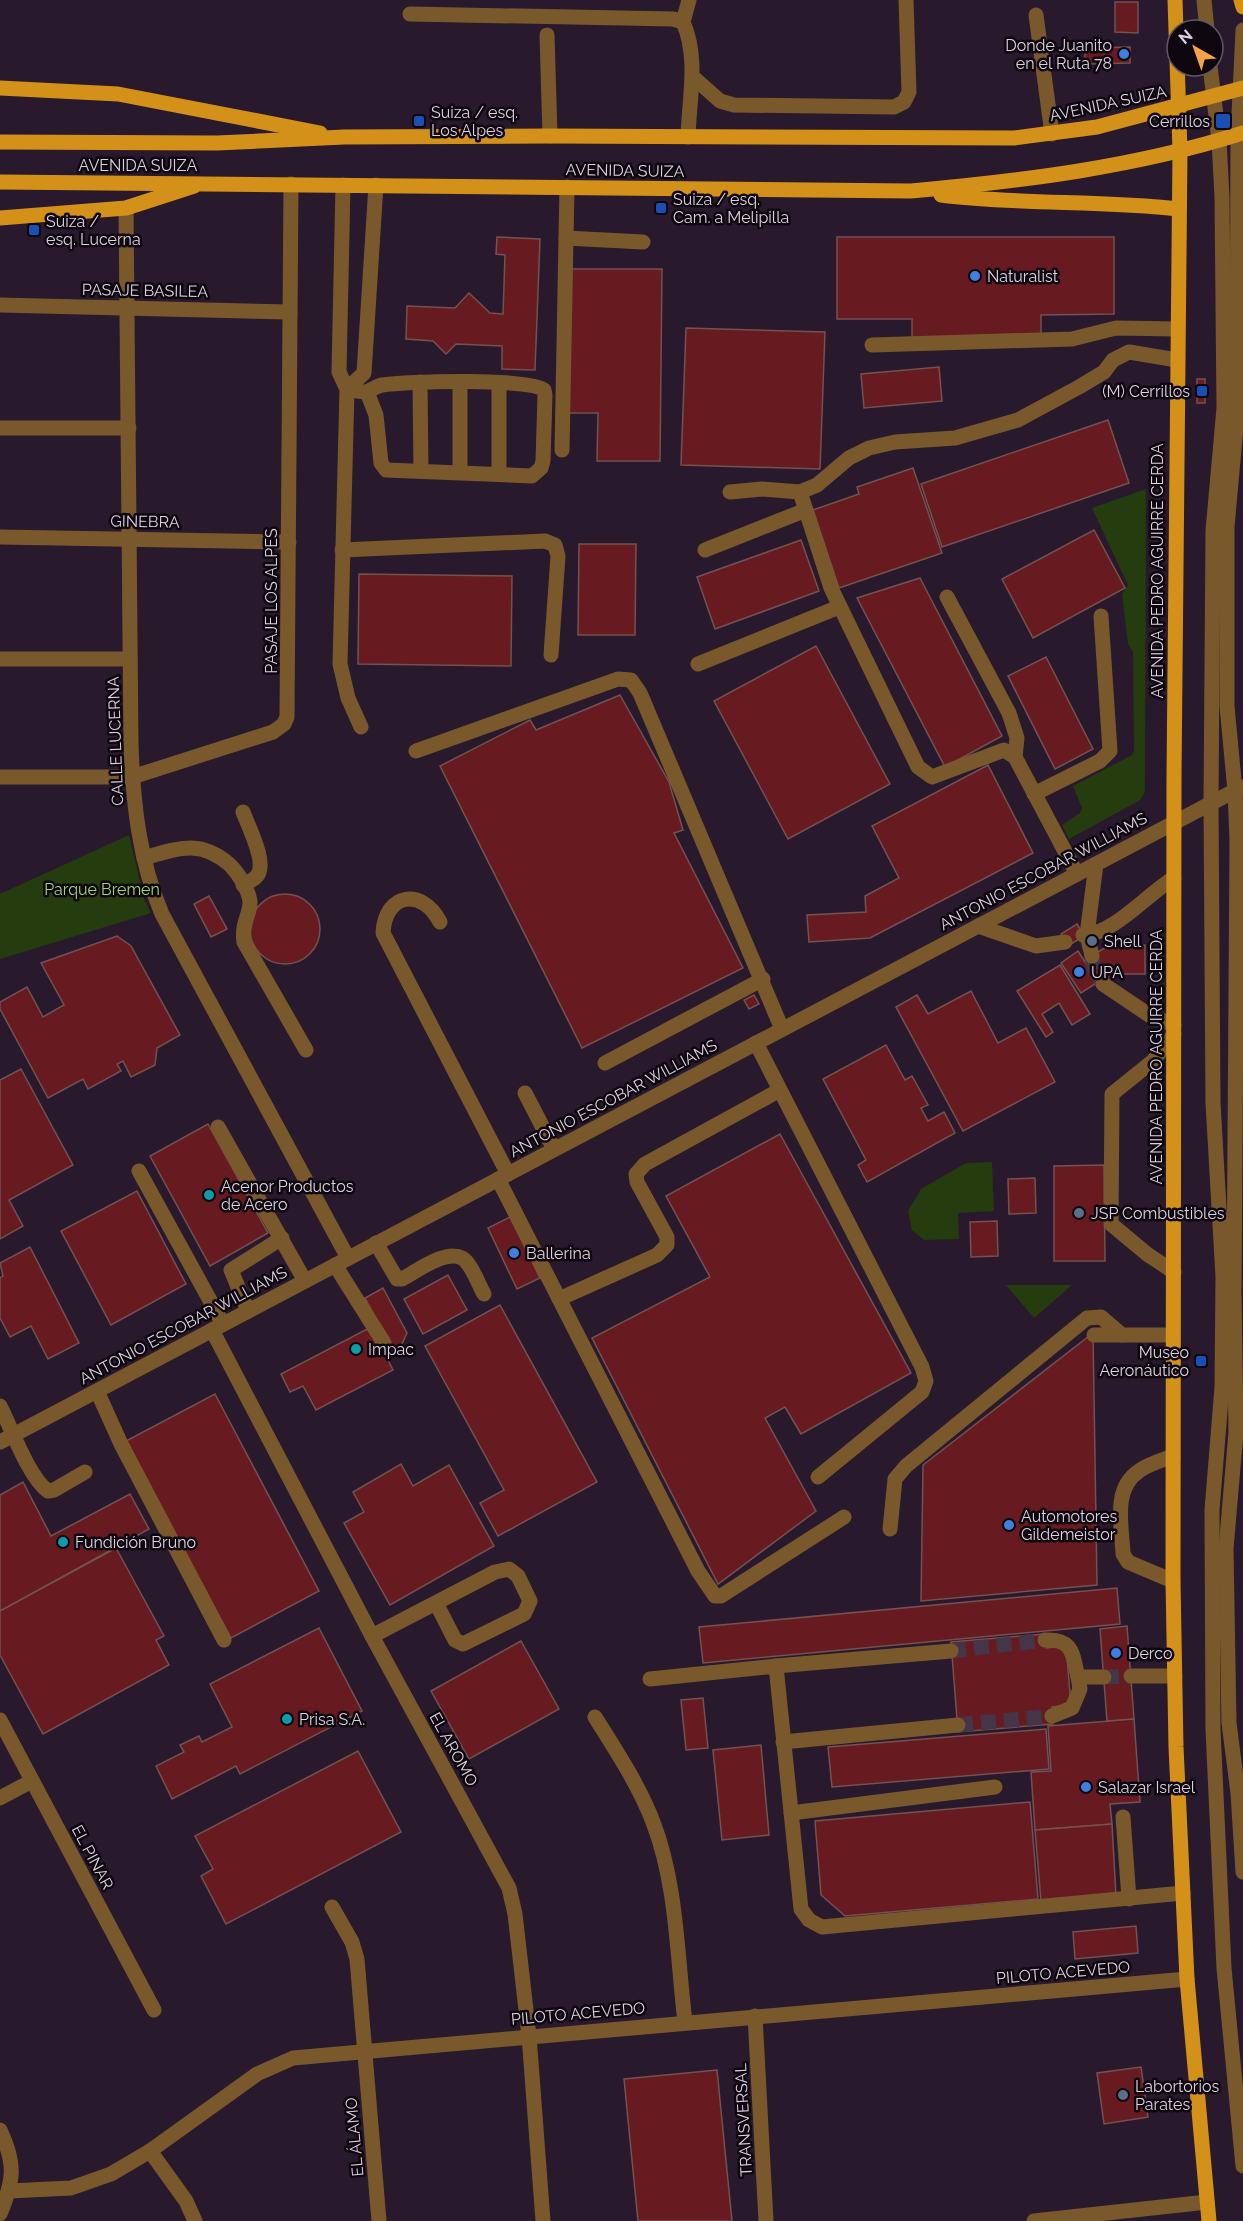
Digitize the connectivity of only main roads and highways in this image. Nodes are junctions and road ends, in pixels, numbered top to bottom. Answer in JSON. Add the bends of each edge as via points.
{"nodes":[{"id":1,"x":1175,"y":0,"type":"edge"},
{"id":2,"x":1241,"y":0,"type":"edge"},
{"id":3,"x":1243,"y":7,"type":"edge"},
{"id":4,"x":0,"y":88,"type":"edge"},
{"id":5,"x":1241,"y":88,"type":"edge"},
{"id":6,"x":1178,"y":106,"type":"junction"},
{"id":7,"x":1240,"y":134,"type":"edge"},
{"id":8,"x":344,"y":137,"type":"junction"},
{"id":9,"x":0,"y":142,"type":"edge"},
{"id":10,"x":1179,"y":151,"type":"junction"},
{"id":11,"x":0,"y":182,"type":"edge"},
{"id":12,"x":202,"y":183,"type":"junction"},
{"id":13,"x":911,"y":191,"type":"junction"},
{"id":14,"x":1179,"y":209,"type":"junction"},
{"id":15,"x":0,"y":218,"type":"edge"},
{"id":16,"x":1209,"y":2221,"type":"edge"}],
"edges":[{"from":1,"to":6,"type":"main road","name":"AVENIDA PEDRO AGUIRRE CERDA"},
{"from":2,"to":3,"type":"main road"},
{"from":4,"to":8,"type":"main road","via":[[118,94]]},
{"from":5,"to":6,"type":"main road","name":"AVENIDA SUIZA"},
{"from":6,"to":8,"type":"main road","name":"AVENIDA SUIZA","via":[[1052,134],[964,139]]},
{"from":6,"to":10,"type":"main road","name":"AVENIDA PEDRO AGUIRRE CERDA"},
{"from":7,"to":10,"type":"main road","name":"AVENIDA SUIZA"},
{"from":8,"to":9,"type":"main road","name":"AVENIDA SUIZA","via":[[217,143]]},
{"from":10,"to":13,"type":"main road","name":"AVENIDA SUIZA","via":[[1046,176]]},
{"from":10,"to":14,"type":"main road","name":"AVENIDA PEDRO AGUIRRE CERDA"},
{"from":11,"to":12,"type":"main road","name":"AVENIDA SUIZA"},
{"from":12,"to":13,"type":"main road","name":"AVENIDA SUIZA"},
{"from":12,"to":15,"type":"main road","via":[[126,208]]},
{"from":13,"to":14,"type":"main road","via":[[1001,201]]},
{"from":14,"to":16,"type":"main road","name":"AVENIDA PEDRO AGUIRRE CERDA","via":[[1173,1581],[1187,1979]]}]}
